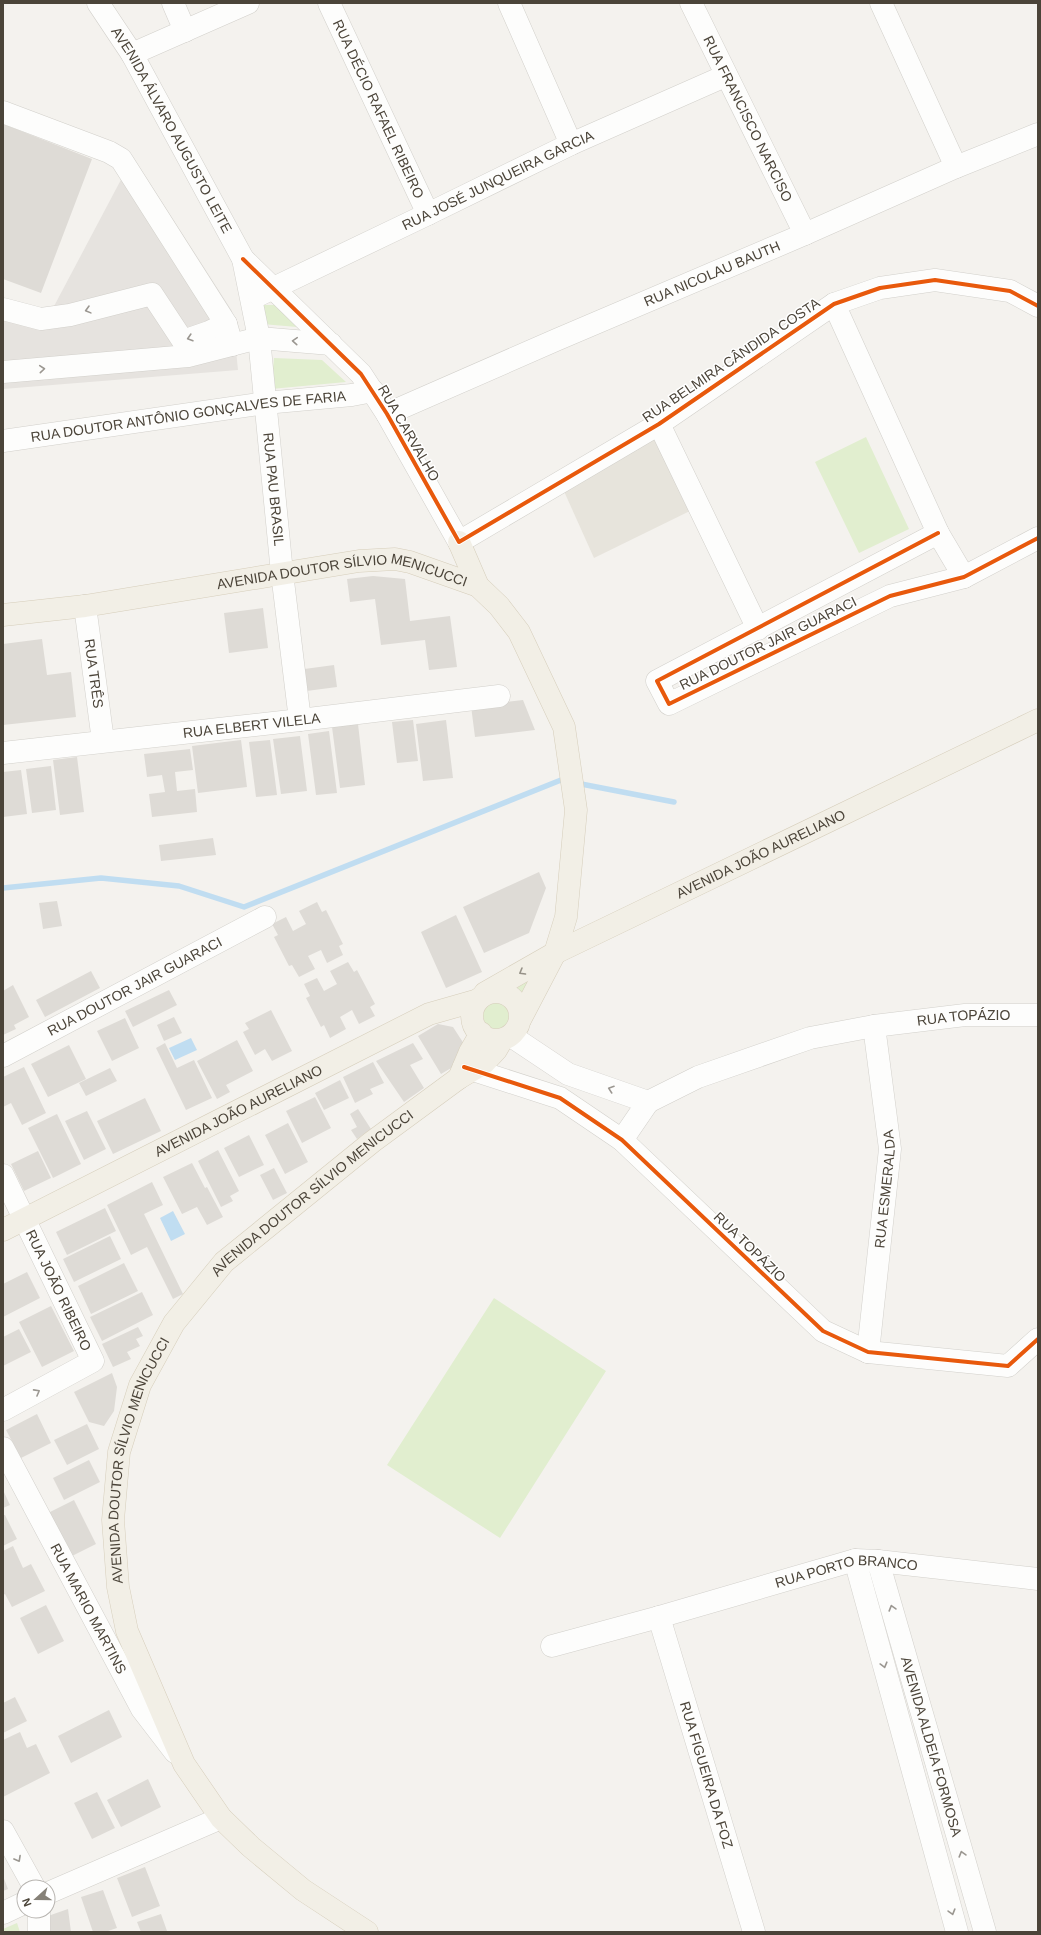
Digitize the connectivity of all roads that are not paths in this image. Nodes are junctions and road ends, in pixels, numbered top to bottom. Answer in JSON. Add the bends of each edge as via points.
{"nodes":[{"id":1,"x":98,"y":3,"type":"edge"},
{"id":2,"x":173,"y":3,"type":"edge"},
{"id":3,"x":248,"y":3,"type":"edge"},
{"id":4,"x":329,"y":3,"type":"edge"},
{"id":5,"x":510,"y":3,"type":"edge"},
{"id":6,"x":691,"y":3,"type":"edge"},
{"id":7,"x":881,"y":3,"type":"edge"},
{"id":8,"x":185,"y":31,"type":"junction"},
{"id":9,"x":132,"y":54,"type":"junction"},
{"id":10,"x":726,"y":76,"type":"junction"},
{"id":11,"x":3,"y":112,"type":"edge"},
{"id":12,"x":1038,"y":134,"type":"edge"},
{"id":13,"x":571,"y":144,"type":"junction"},
{"id":14,"x":956,"y":167,"type":"junction"},
{"id":15,"x":428,"y":214,"type":"junction"},
{"id":16,"x":805,"y":234,"type":"junction"},
{"id":17,"x":243,"y":259,"type":"junction"},
{"id":18,"x":272,"y":288,"type":"junction"},
{"id":19,"x":252,"y":298,"type":"junction"},
{"id":20,"x":834,"y":304,"type":"junction"},
{"id":21,"x":1038,"y":306,"type":"edge"},
{"id":22,"x":3,"y":309,"type":"edge"},
{"id":23,"x":226,"y":324,"type":"junction"},
{"id":24,"x":259,"y":338,"type":"junction"},
{"id":25,"x":331,"y":344,"type":"junction"},
{"id":26,"x":232,"y":345,"type":"junction"},
{"id":27,"x":3,"y":372,"type":"edge"},
{"id":28,"x":373,"y":391,"type":"junction"},
{"id":29,"x":265,"y":403,"type":"junction"},
{"id":30,"x":387,"y":414,"type":"junction"},
{"id":31,"x":659,"y":424,"type":"junction"},
{"id":32,"x":3,"y":441,"type":"edge"},
{"id":33,"x":938,"y":533,"type":"junction"},
{"id":34,"x":1038,"y":538,"type":"edge"},
{"id":35,"x":459,"y":542,"type":"junction"},
{"id":36,"x":282,"y":573,"type":"junction"},
{"id":37,"x":964,"y":577,"type":"junction"},
{"id":38,"x":478,"y":586,"type":"junction"},
{"id":39,"x":85,"y":606,"type":"junction"},
{"id":40,"x":3,"y":616,"type":"edge"},
{"id":41,"x":758,"y":629,"type":"junction"},
{"id":42,"x":499,"y":696,"type":"dead end"},
{"id":43,"x":300,"y":720,"type":"junction"},
{"id":44,"x":1038,"y":720,"type":"edge"},
{"id":45,"x":103,"y":741,"type":"junction"},
{"id":46,"x":3,"y":753,"type":"edge"},
{"id":47,"x":265,"y":917,"type":"dead end"},
{"id":48,"x":555,"y":952,"type":"junction"},
{"id":49,"x":482,"y":997,"type":"junction"},
{"id":50,"x":429,"y":1014,"type":"junction"},
{"id":51,"x":1038,"y":1015,"type":"edge"},
{"id":52,"x":874,"y":1026,"type":"junction"},
{"id":53,"x":477,"y":1028,"type":"junction"},
{"id":54,"x":511,"y":1031,"type":"junction"},
{"id":55,"x":3,"y":1056,"type":"edge"},
{"id":56,"x":465,"y":1072,"type":"junction"},
{"id":57,"x":568,"y":1074,"type":"junction"},
{"id":58,"x":560,"y":1098,"type":"junction"},
{"id":59,"x":648,"y":1102,"type":"junction"},
{"id":60,"x":622,"y":1140,"type":"junction"},
{"id":61,"x":3,"y":1175,"type":"edge"},
{"id":62,"x":24,"y":1219,"type":"junction"},
{"id":63,"x":3,"y":1230,"type":"edge"},
{"id":64,"x":1038,"y":1339,"type":"edge"},
{"id":65,"x":868,"y":1352,"type":"junction"},
{"id":66,"x":3,"y":1410,"type":"edge"},
{"id":67,"x":3,"y":1448,"type":"edge"},
{"id":68,"x":855,"y":1560,"type":"junction"},
{"id":69,"x":878,"y":1561,"type":"junction"},
{"id":70,"x":1038,"y":1579,"type":"edge"},
{"id":71,"x":659,"y":1617,"type":"junction"},
{"id":72,"x":900,"y":1636,"type":"junction"},
{"id":73,"x":878,"y":1642,"type":"junction"},
{"id":74,"x":552,"y":1646,"type":"dead end"},
{"id":75,"x":921,"y":1707,"type":"junction"},
{"id":76,"x":898,"y":1714,"type":"junction"},
{"id":77,"x":184,"y":1764,"type":"junction"},
{"id":78,"x":947,"y":1801,"type":"junction"},
{"id":79,"x":923,"y":1808,"type":"junction"},
{"id":80,"x":221,"y":1818,"type":"junction"},
{"id":81,"x":3,"y":1831,"type":"edge"},
{"id":82,"x":30,"y":1879,"type":"edge"},
{"id":83,"x":969,"y":1879,"type":"junction"},
{"id":84,"x":944,"y":1885,"type":"junction"},
{"id":85,"x":56,"y":1890,"type":"edge"},
{"id":86,"x":16,"y":1906,"type":"edge"},
{"id":87,"x":3,"y":1912,"type":"edge"},
{"id":88,"x":39,"y":1919,"type":"edge"},
{"id":89,"x":39,"y":1932,"type":"edge"},
{"id":90,"x":367,"y":1932,"type":"edge"},
{"id":91,"x":754,"y":1932,"type":"edge"},
{"id":92,"x":957,"y":1932,"type":"edge"},
{"id":93,"x":985,"y":1932,"type":"edge"}],
"edges":[{"from":1,"to":9,"type":"street","name":"AVENIDA ÁLVARO AUGUSTO LEITE"},
{"from":2,"to":8,"type":"street"},
{"from":3,"to":8,"type":"street"},
{"from":4,"to":15,"type":"street","name":"RUA DÉCIO RAFAEL RIBEIRO"},
{"from":5,"to":13,"type":"street"},
{"from":6,"to":10,"type":"street","name":"RUA FRANCISCO NARCISO"},
{"from":7,"to":14,"type":"street"},
{"from":8,"to":9,"type":"street"},
{"from":9,"to":17,"type":"street","name":"AVENIDA ÁLVARO AUGUSTO LEITE"},
{"from":10,"to":13,"type":"street","name":"RUA JOSÉ JUNQUEIRA GARCIA"},
{"from":10,"to":16,"type":"street","name":"RUA FRANCISCO NARCISO"},
{"from":11,"to":23,"type":"street","via":[[109,152],[121,159]]},
{"from":12,"to":14,"type":"street","name":"RUA NICOLAU BAUTH"},
{"from":13,"to":15,"type":"street","name":"RUA JOSÉ JUNQUEIRA GARCIA"},
{"from":14,"to":16,"type":"street","name":"RUA NICOLAU BAUTH"},
{"from":15,"to":18,"type":"street","name":"RUA JOSÉ JUNQUEIRA GARCIA"},
{"from":16,"to":30,"type":"street","name":"RUA NICOLAU BAUTH"},
{"from":17,"to":18,"type":"street","name":"RUA CARVALHO"},
{"from":17,"to":19,"type":"street","name":"RUA PAU BRASIL"},
{"from":18,"to":19,"type":"street","name":"RUA JOSÉ JUNQUEIRA GARCIA"},
{"from":18,"to":25,"type":"street","name":"RUA CARVALHO"},
{"from":19,"to":24,"type":"street","name":"RUA PAU BRASIL"},
{"from":20,"to":21,"type":"street","name":"RUA BELMIRA CÂNDIDA COSTA","via":[[880,288],[935,280],[1010,292]]},
{"from":20,"to":31,"type":"street","name":"RUA BELMIRA CÂNDIDA COSTA"},
{"from":20,"to":33,"type":"street"},
{"from":23,"to":22,"type":"street","one_way":true,"via":[[182,341],[152,294],[70,315],[41,319]]},
{"from":23,"to":26,"type":"street"},
{"from":25,"to":24,"type":"street","one_way":true},
{"from":24,"to":26,"type":"street"},
{"from":24,"to":29,"type":"street","name":"RUA PAU BRASIL"},
{"from":25,"to":28,"type":"street","name":"RUA CARVALHO","via":[[361,374]]},
{"from":27,"to":26,"type":"street","one_way":true,"via":[[188,356]]},
{"from":28,"to":29,"type":"street","name":"RUA DOUTOR ANTÔNIO GONÇALVES DE FARIA"},
{"from":28,"to":30,"type":"street","name":"RUA CARVALHO"},
{"from":29,"to":32,"type":"street","name":"RUA DOUTOR ANTÔNIO GONÇALVES DE FARIA"},
{"from":29,"to":36,"type":"street","name":"RUA PAU BRASIL"},
{"from":30,"to":35,"type":"street","name":"RUA CARVALHO"},
{"from":31,"to":35,"type":"street","name":"RUA BELMIRA CÂNDIDA COSTA"},
{"from":31,"to":41,"type":"street"},
{"from":33,"to":37,"type":"street"},
{"from":33,"to":41,"type":"street","name":"RUA DOUTOR JAIR GUARACI"},
{"from":34,"to":37,"type":"street","name":"RUA DOUTOR JAIR GUARACI"},
{"from":35,"to":38,"type":"main road","name":"RUA CARVALHO"},
{"from":36,"to":38,"type":"main road","name":"AVENIDA DOUTOR SÍLVIO MENICUCCI","via":[[359,561],[395,559]]},
{"from":36,"to":39,"type":"main road","name":"AVENIDA DOUTOR SÍLVIO MENICUCCI"},
{"from":36,"to":43,"type":"street","name":"RUA PAU BRASIL"},
{"from":37,"to":41,"type":"street","name":"RUA DOUTOR JAIR GUARACI","via":[[890,596],[669,704],[657,681]]},
{"from":38,"to":48,"type":"main road","name":"AVENIDA DOUTOR SÍLVIO MENICUCCI","via":[[519,632],[564,727],[576,810],[566,916]]},
{"from":39,"to":40,"type":"main road","name":"AVENIDA DOUTOR SÍLVIO MENICUCCI"},
{"from":39,"to":45,"type":"street","name":"RUA TRÊS"},
{"from":42,"to":43,"type":"street","name":"RUA ELBERT VILELA"},
{"from":43,"to":45,"type":"street","name":"RUA ELBERT VILELA"},
{"from":44,"to":48,"type":"main road","name":"AVENIDA JOÃO AURELIANO"},
{"from":45,"to":46,"type":"street","name":"RUA ELBERT VILELA"},
{"from":47,"to":55,"type":"street","name":"RUA DOUTOR JAIR GUARACI"},
{"from":48,"to":49,"type":"main road","name":"AVENIDA JOÃO AURELIANO","one_way":true},
{"from":48,"to":54,"type":"main road","name":"AVENIDA DOUTOR SÍLVIO MENICUCCI"},
{"from":49,"to":50,"type":"main road","name":"AVENIDA JOÃO AURELIANO"},
{"from":49,"to":53,"type":"main road","via":[[473,1008]]},
{"from":49,"to":54,"type":"main road","via":[[495,992],[505,993],[513,999],[519,1008]]},
{"from":50,"to":53,"type":"main road"},
{"from":50,"to":62,"type":"main road","name":"AVENIDA JOÃO AURELIANO"},
{"from":51,"to":52,"type":"street","name":"RUA TOPÁZIO","via":[[965,1016]]},
{"from":52,"to":59,"type":"street","name":"RUA TOPÁZIO","via":[[810,1038],[698,1077]]},
{"from":52,"to":65,"type":"street","name":"RUA ESMERALDA","via":[[890,1149]]},
{"from":53,"to":54,"type":"main road","via":[[492,1040]]},
{"from":53,"to":56,"type":"main road","name":"AVENIDA DOUTOR SÍLVIO MENICUCCI"},
{"from":54,"to":56,"type":"main road","name":"AVENIDA DOUTOR SÍLVIO MENICUCCI","via":[[491,1057]]},
{"from":54,"to":57,"type":"street"},
{"from":56,"to":58,"type":"street","name":"RUA TOPÁZIO"},
{"from":56,"to":77,"type":"main road","name":"AVENIDA DOUTOR SÍLVIO MENICUCCI","via":[[372,1142],[224,1262],[174,1323],[140,1385],[119,1452],[113,1520],[118,1587],[128,1631]]},
{"from":57,"to":58,"type":"street"},
{"from":59,"to":57,"type":"street","one_way":true},
{"from":58,"to":60,"type":"street","name":"RUA TOPÁZIO"},
{"from":59,"to":60,"type":"street"},
{"from":60,"to":65,"type":"street","name":"RUA TOPÁZIO","via":[[823,1332]]},
{"from":61,"to":62,"type":"street","name":"RUA JOÃO RIBEIRO"},
{"from":62,"to":63,"type":"main road","name":"AVENIDA JOÃO AURELIANO"},
{"from":66,"to":62,"type":"street","name":"RUA JOÃO RIBEIRO","one_way":true,"via":[[93,1361]]},
{"from":64,"to":65,"type":"street","name":"RUA TOPÁZIO","via":[[1008,1366]]},
{"from":67,"to":77,"type":"street","name":"RUA MARIO MARTINS","via":[[142,1709]]},
{"from":68,"to":69,"type":"street","name":"RUA PORTO BRANCO"},
{"from":68,"to":71,"type":"street","name":"RUA PORTO BRANCO"},
{"from":68,"to":73,"type":"street","name":"AVENIDA ALDEIA FORMOSA"},
{"from":69,"to":70,"type":"street","name":"RUA PORTO BRANCO"},
{"from":72,"to":69,"type":"street","name":"AVENIDA ALDEIA FORMOSA","one_way":true},
{"from":71,"to":74,"type":"street","name":"RUA PORTO BRANCO"},
{"from":71,"to":91,"type":"street","name":"RUA FIGUEIRA DA FOZ"},
{"from":72,"to":73,"type":"street"},
{"from":72,"to":75,"type":"street","name":"AVENIDA ALDEIA FORMOSA"},
{"from":73,"to":76,"type":"street","name":"AVENIDA ALDEIA FORMOSA","one_way":true},
{"from":75,"to":76,"type":"street"},
{"from":75,"to":78,"type":"street","name":"AVENIDA ALDEIA FORMOSA"},
{"from":76,"to":79,"type":"street","name":"AVENIDA ALDEIA FORMOSA"},
{"from":77,"to":80,"type":"main road","name":"AVENIDA DOUTOR SÍLVIO MENICUCCI"},
{"from":78,"to":79,"type":"street"},
{"from":83,"to":78,"type":"street","name":"AVENIDA ALDEIA FORMOSA","one_way":true},
{"from":79,"to":84,"type":"street","name":"AVENIDA ALDEIA FORMOSA"},
{"from":80,"to":85,"type":"street"},
{"from":80,"to":90,"type":"main road","name":"AVENIDA DOUTOR SÍLVIO MENICUCCI","via":[[303,1890]]},
{"from":81,"to":82,"type":"street","one_way":true},
{"from":83,"to":84,"type":"street"},
{"from":83,"to":93,"type":"street","name":"AVENIDA ALDEIA FORMOSA"},
{"from":84,"to":92,"type":"street","name":"AVENIDA ALDEIA FORMOSA","one_way":true},
{"from":86,"to":87,"type":"street"},
{"from":88,"to":89,"type":"street"}]}
